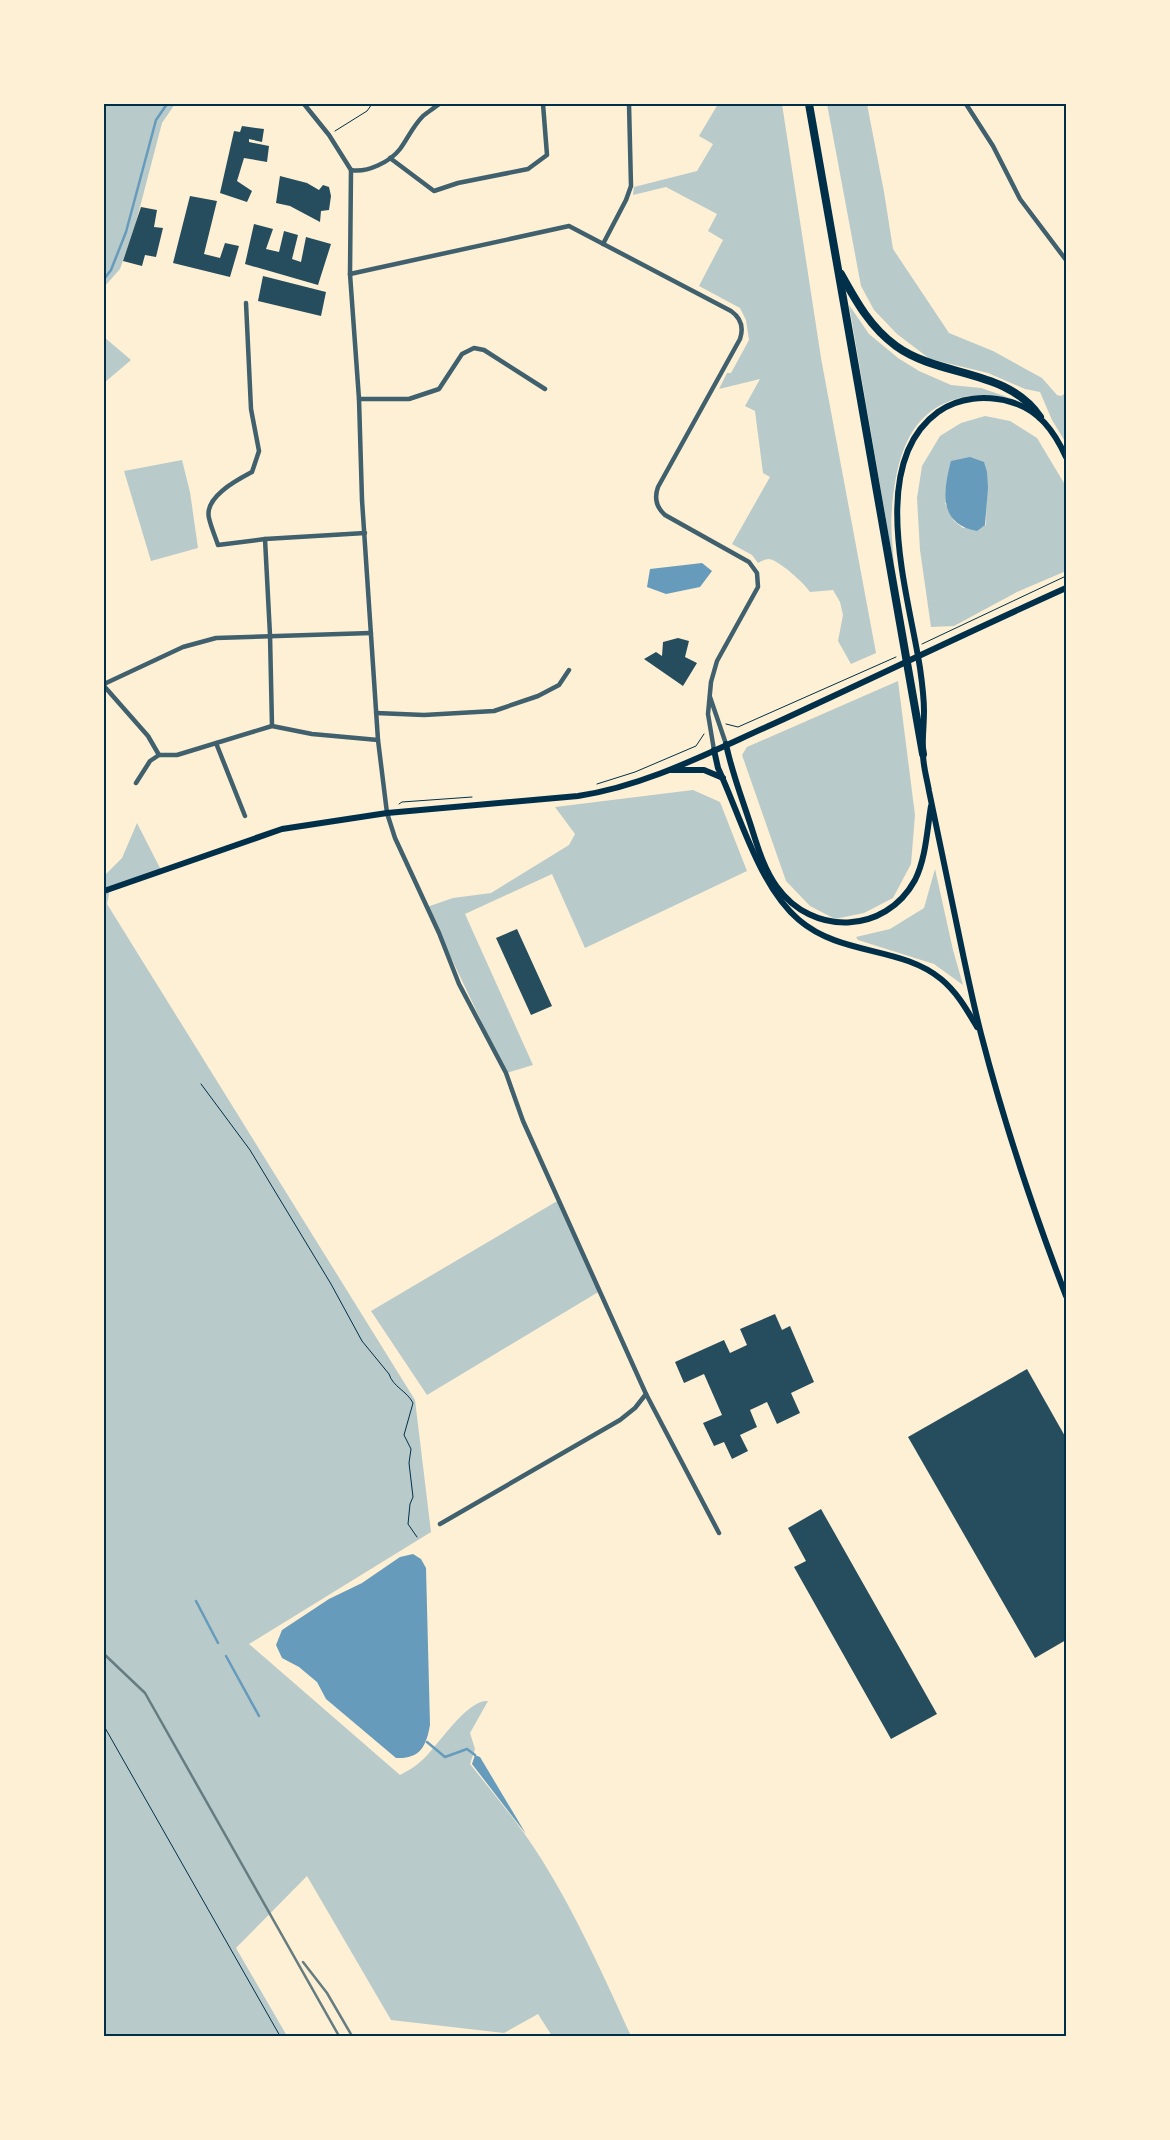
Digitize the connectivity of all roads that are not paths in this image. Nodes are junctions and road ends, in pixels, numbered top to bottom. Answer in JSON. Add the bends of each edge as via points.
{"nodes":[{"id":1,"x":304,"y":104,"type":"edge"},
{"id":2,"x":439,"y":104,"type":"edge"},
{"id":3,"x":542,"y":104,"type":"edge"},
{"id":4,"x":629,"y":104,"type":"edge"},
{"id":5,"x":809,"y":104,"type":"edge"},
{"id":6,"x":966,"y":104,"type":"edge"},
{"id":7,"x":390,"y":158,"type":"junction"},
{"id":8,"x":351,"y":170,"type":"junction"},
{"id":9,"x":603,"y":244,"type":"junction"},
{"id":10,"x":1066,"y":260,"type":"edge"},
{"id":11,"x":838,"y":268,"type":"junction"},
{"id":12,"x":350,"y":274,"type":"junction"},
{"id":13,"x":246,"y":303,"type":"dead end"},
{"id":14,"x":546,"y":389,"type":"dead end"},
{"id":15,"x":358,"y":399,"type":"junction"},
{"id":16,"x":1040,"y":417,"type":"junction"},
{"id":17,"x":1066,"y":457,"type":"edge"},
{"id":18,"x":365,"y":533,"type":"junction"},
{"id":19,"x":265,"y":539,"type":"junction"},
{"id":20,"x":1066,"y":588,"type":"edge"},
{"id":21,"x":371,"y":633,"type":"junction"},
{"id":22,"x":270,"y":635,"type":"junction"},
{"id":23,"x":569,"y":670,"type":"dead end"},
{"id":24,"x":711,"y":684,"type":"junction"},
{"id":25,"x":104,"y":685,"type":"edge"},
{"id":26,"x":376,"y":713,"type":"junction"},
{"id":27,"x":272,"y":726,"type":"junction"},
{"id":28,"x":378,"y":740,"type":"junction"},
{"id":29,"x":216,"y":743,"type":"junction"},
{"id":30,"x":726,"y":744,"type":"junction"},
{"id":31,"x":714,"y":750,"type":"junction"},
{"id":32,"x":159,"y":754,"type":"junction"},
{"id":33,"x":922,"y":754,"type":"junction"},
{"id":34,"x":666,"y":770,"type":"junction"},
{"id":35,"x":723,"y":778,"type":"junction"},
{"id":36,"x":136,"y":783,"type":"dead end"},
{"id":37,"x":932,"y":802,"type":"junction"},
{"id":38,"x":387,"y":813,"type":"junction"},
{"id":39,"x":245,"y":816,"type":"dead end"},
{"id":40,"x":104,"y":891,"type":"edge"},
{"id":41,"x":980,"y":1032,"type":"junction"},
{"id":42,"x":1066,"y":1296,"type":"edge"},
{"id":43,"x":646,"y":1394,"type":"junction"},
{"id":44,"x":440,"y":1524,"type":"dead end"},
{"id":45,"x":719,"y":1533,"type":"dead end"}],
"edges":[{"from":1,"to":8,"type":"street"},
{"from":2,"to":7,"type":"street","via":[[423,116]]},
{"from":3,"to":7,"type":"street","via":[[547,155],[528,169],[434,191]]},
{"from":4,"to":9,"type":"street","via":[[631,186]]},
{"from":5,"to":11,"type":"highway"},
{"from":6,"to":10,"type":"street","via":[[993,146],[1020,199]]},
{"from":7,"to":8,"type":"street","via":[[359,172]]},
{"from":8,"to":12,"type":"street"},
{"from":9,"to":12,"type":"street","via":[[569,226]]},
{"from":9,"to":24,"type":"street","via":[[730,311],[741,324],[739,341],[656,496],[658,507],[665,516],[749,562],[757,573],[757,589],[718,660]]},
{"from":11,"to":16,"type":"highway","via":[[866,316],[896,346],[927,362],[1006,387],[1025,400]]},
{"from":11,"to":33,"type":"highway"},
{"from":12,"to":15,"type":"street"},
{"from":13,"to":19,"type":"street","via":[[251,408],[259,451],[252,472],[230,484],[214,500],[208,516],[218,545]]},
{"from":14,"to":15,"type":"street","via":[[484,350],[474,348],[462,354],[439,389],[409,399]]},
{"from":15,"to":18,"type":"street"},
{"from":16,"to":17,"type":"main road"},
{"from":16,"to":33,"type":"main road","via":[[1008,401],[979,398],[954,403],[922,426],[907,452],[899,488],[899,535],[903,577],[920,668],[924,707]]},
{"from":18,"to":19,"type":"street"},
{"from":18,"to":21,"type":"street"},
{"from":19,"to":22,"type":"street"},
{"from":20,"to":30,"type":"main road"},
{"from":21,"to":22,"type":"street"},
{"from":21,"to":26,"type":"street"},
{"from":22,"to":25,"type":"street","via":[[216,638],[183,647]]},
{"from":22,"to":27,"type":"street"},
{"from":23,"to":26,"type":"street","via":[[559,685],[494,711],[424,715]]},
{"from":24,"to":30,"type":"street","via":[[711,701]]},
{"from":24,"to":31,"type":"street","via":[[708,710]]},
{"from":25,"to":32,"type":"street","via":[[148,736]]},
{"from":26,"to":28,"type":"street"},
{"from":27,"to":28,"type":"street","via":[[312,734]]},
{"from":27,"to":29,"type":"street"},
{"from":28,"to":38,"type":"street"},
{"from":29,"to":32,"type":"street","via":[[176,755]]},
{"from":29,"to":39,"type":"street"},
{"from":30,"to":31,"type":"main road"},
{"from":30,"to":37,"type":"main road","via":[[770,877],[793,905],[824,921],[848,923],[870,919],[894,906],[904,896],[920,865]]},
{"from":31,"to":34,"type":"main road"},
{"from":31,"to":35,"type":"main road"},
{"from":32,"to":36,"type":"street"},
{"from":33,"to":37,"type":"main road"},
{"from":34,"to":35,"type":"main road","via":[[704,770]]},
{"from":34,"to":38,"type":"main road","via":[[625,786],[578,796]]},
{"from":35,"to":41,"type":"main road","via":[[763,873],[789,911],[810,929],[837,943],[901,959],[935,974],[955,994]]},
{"from":37,"to":41,"type":"main road"},
{"from":38,"to":40,"type":"main road","via":[[282,829]]},
{"from":38,"to":43,"type":"street","via":[[459,984],[506,1073],[523,1122]]},
{"from":41,"to":42,"type":"main road","via":[[1044,1238]]},
{"from":43,"to":44,"type":"street","via":[[620,1420]]},
{"from":43,"to":45,"type":"street"}]}
